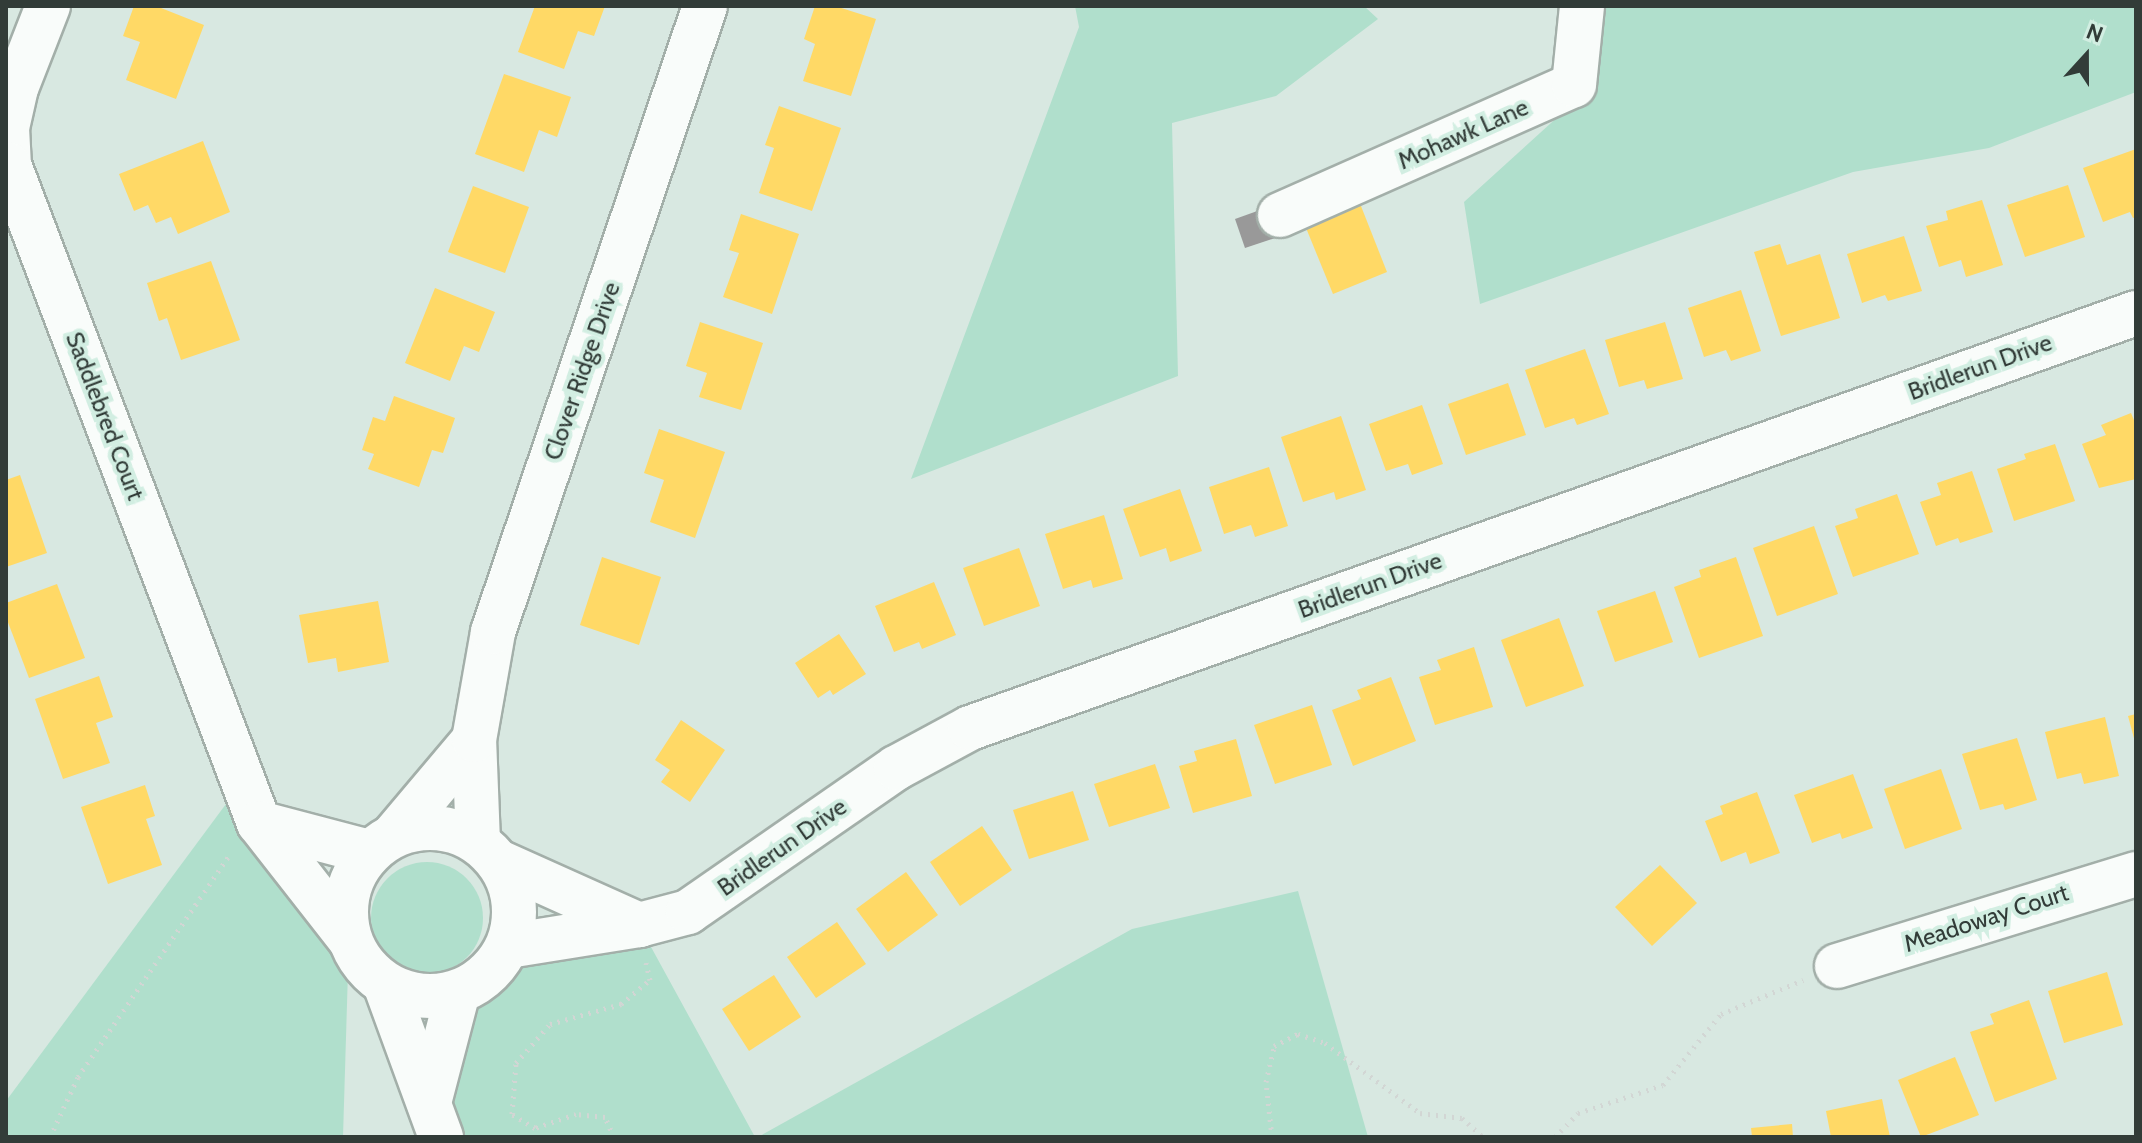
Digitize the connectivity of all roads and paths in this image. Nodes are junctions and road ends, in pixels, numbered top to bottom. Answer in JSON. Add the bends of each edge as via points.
{"nodes":[{"id":1,"x":48,"y":6,"type":"edge"},
{"id":2,"x":705,"y":6,"type":"edge"},
{"id":3,"x":1582,"y":6,"type":"edge"},
{"id":4,"x":1280,"y":215,"type":"dead end"},
{"id":5,"x":2136,"y":313,"type":"edge"},
{"id":6,"x":474,"y":740,"type":"junction"},
{"id":7,"x":259,"y":823,"type":"junction"},
{"id":8,"x":382,"y":844,"type":"junction"},
{"id":9,"x":488,"y":852,"type":"junction"},
{"id":10,"x":2136,"y":874,"type":"edge"},
{"id":11,"x":639,"y":925,"type":"junction"},
{"id":12,"x":349,"y":938,"type":"junction"},
{"id":13,"x":508,"y":946,"type":"junction"},
{"id":14,"x":1837,"y":966,"type":"joint"},
{"id":15,"x":385,"y":984,"type":"junction"},
{"id":16,"x":458,"y":992,"type":"junction"},
{"id":17,"x":435,"y":1120,"type":"edge"},
{"id":18,"x":50,"y":1137,"type":"edge"},
{"id":19,"x":614,"y":1137,"type":"edge"},
{"id":20,"x":1272,"y":1137,"type":"edge"},
{"id":21,"x":1483,"y":1137,"type":"edge"},
{"id":22,"x":1555,"y":1137,"type":"edge"}],
"edges":[{"from":1,"to":7,"type":"street","name":"Saddlebred Court","via":[[16,88],[7,128],[9,165]]},
{"from":2,"to":6,"type":"street","name":"Clover Ridge Drive","via":[[493,632]]},
{"from":3,"to":4,"type":"street","name":"Mohawk Lane","via":[[1574,85]]},
{"from":5,"to":11,"type":"street","name":"Bridlerun Drive","via":[[970,728],[896,768],[688,912]]},
{"from":6,"to":8,"type":"street"},
{"from":6,"to":9,"type":"street","name":"Clover Ridge Drive"},
{"from":7,"to":8,"type":"street"},
{"from":7,"to":12,"type":"street","name":"Saddlebred Court"},
{"from":7,"to":18,"type":"path","via":[[226,858],[78,1077]]},
{"from":8,"to":9,"type":"street","via":[[422,827],[437,828],[451,830]]},
{"from":8,"to":12,"type":"street","via":[[351,880],[345,909]]},
{"from":9,"to":11,"type":"street"},
{"from":9,"to":13,"type":"street","name":"Clover Ridge Drive","via":[[512,888],[515,917]]},
{"from":10,"to":14,"type":"street","name":"Meadoway Court"},
{"from":11,"to":13,"type":"street","name":"Bridlerun Drive"},
{"from":11,"to":19,"type":"path","via":[[650,980],[621,1004],[550,1024],[516,1063],[512,1114],[535,1128],[576,1114],[605,1117]]},
{"from":12,"to":15,"type":"street","via":[[364,964]]},
{"from":13,"to":16,"type":"street","name":"Clover Ridge Drive","via":[[484,977]]},
{"from":14,"to":22,"type":"path","via":[[1721,1014],[1663,1085],[1578,1113]]},
{"from":15,"to":16,"type":"street","via":[[429,997]]},
{"from":15,"to":17,"type":"street"},
{"from":16,"to":17,"type":"street"},
{"from":20,"to":21,"type":"path","via":[[1266,1082],[1274,1046],[1298,1034],[1325,1043],[1420,1113],[1462,1118]]}]}
